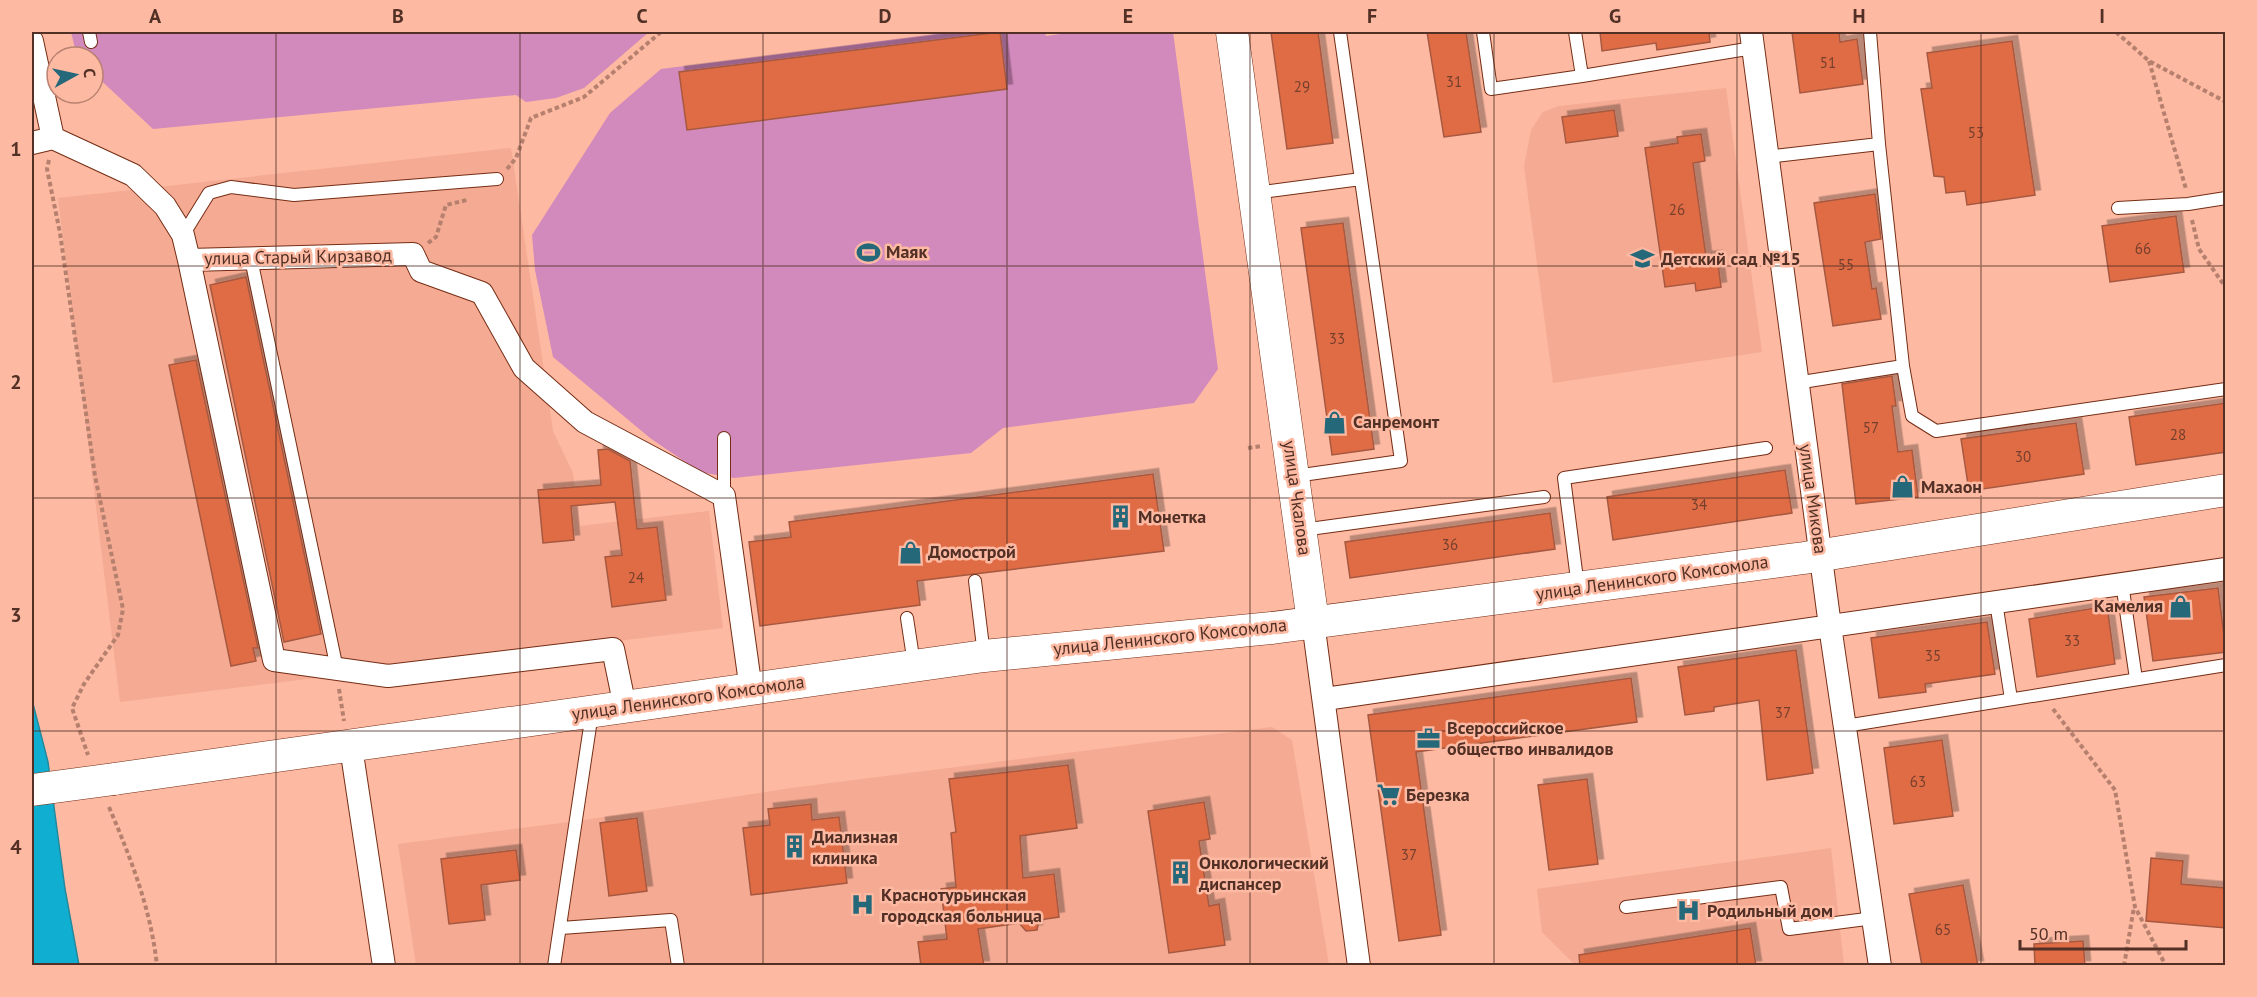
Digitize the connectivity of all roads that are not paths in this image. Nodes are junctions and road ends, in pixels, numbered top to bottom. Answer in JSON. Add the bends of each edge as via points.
{"nodes":[{"id":1,"x":1232,"y":32,"type":"edge"},
{"id":2,"x":1340,"y":32,"type":"edge"},
{"id":3,"x":1483,"y":32,"type":"edge"},
{"id":4,"x":1575,"y":32,"type":"edge"},
{"id":5,"x":1870,"y":32,"type":"edge"},
{"id":6,"x":1752,"y":40,"type":"edge"},
{"id":7,"x":32,"y":41,"type":"edge"},
{"id":8,"x":1582,"y":76,"type":"junction"},
{"id":9,"x":42,"y":141,"type":"edge"},
{"id":10,"x":1879,"y":144,"type":"junction"},
{"id":11,"x":1766,"y":157,"type":"junction"},
{"id":12,"x":1361,"y":178,"type":"junction"},
{"id":13,"x":497,"y":179,"type":"road end"},
{"id":14,"x":1254,"y":194,"type":"junction"},
{"id":15,"x":2226,"y":198,"type":"edge"},
{"id":16,"x":2118,"y":208,"type":"dead end"},
{"id":17,"x":183,"y":235,"type":"junction"},
{"id":18,"x":251,"y":259,"type":"junction"},
{"id":19,"x":189,"y":260,"type":"junction"},
{"id":20,"x":1903,"y":366,"type":"junction"},
{"id":21,"x":1797,"y":383,"type":"junction"},
{"id":22,"x":2226,"y":389,"type":"edge"},
{"id":23,"x":724,"y":438,"type":"dead end"},
{"id":24,"x":1766,"y":448,"type":"dead end"},
{"id":25,"x":1294,"y":477,"type":"junction"},
{"id":26,"x":2226,"y":490,"type":"edge"},
{"id":27,"x":724,"y":496,"type":"junction"},
{"id":28,"x":1544,"y":497,"type":"dead end"},
{"id":29,"x":1302,"y":530,"type":"junction"},
{"id":30,"x":1821,"y":554,"type":"junction"},
{"id":31,"x":2226,"y":568,"type":"edge"},
{"id":32,"x":975,"y":581,"type":"dead end"},
{"id":33,"x":2122,"y":584,"type":"junction"},
{"id":34,"x":1579,"y":588,"type":"junction"},
{"id":35,"x":1996,"y":602,"type":"junction"},
{"id":36,"x":907,"y":618,"type":"dead end"},
{"id":37,"x":1313,"y":622,"type":"junction"},
{"id":38,"x":1830,"y":626,"type":"junction"},
{"id":39,"x":984,"y":656,"type":"junction"},
{"id":40,"x":2226,"y":665,"type":"edge"},
{"id":41,"x":915,"y":666,"type":"junction"},
{"id":42,"x":336,"y":669,"type":"junction"},
{"id":43,"x":2136,"y":679,"type":"junction"},
{"id":44,"x":751,"y":690,"type":"junction"},
{"id":45,"x":1324,"y":699,"type":"junction"},
{"id":46,"x":2011,"y":699,"type":"junction"},
{"id":47,"x":625,"y":707,"type":"junction"},
{"id":48,"x":592,"y":712,"type":"junction"},
{"id":49,"x":1845,"y":726,"type":"junction"},
{"id":50,"x":351,"y":747,"type":"junction"},
{"id":51,"x":32,"y":790,"type":"edge"},
{"id":52,"x":1626,"y":907,"type":"dead end"},
{"id":53,"x":1874,"y":918,"type":"junction"},
{"id":54,"x":561,"y":928,"type":"junction"},
{"id":55,"x":384,"y":966,"type":"edge"},
{"id":56,"x":554,"y":966,"type":"edge"},
{"id":57,"x":678,"y":966,"type":"edge"},
{"id":58,"x":1359,"y":966,"type":"edge"},
{"id":59,"x":1880,"y":966,"type":"edge"}],
"edges":[{"from":1,"to":14,"type":"main road","name":"улица Чкалова"},
{"from":2,"to":12,"type":"lane"},
{"from":3,"to":8,"type":"lane","via":[[1491,89]]},
{"from":4,"to":8,"type":"lane"},
{"from":5,"to":10,"type":"lane"},
{"from":6,"to":8,"type":"lane"},
{"from":6,"to":11,"type":"street","name":"улица Микова"},
{"from":7,"to":9,"type":"street"},
{"from":9,"to":17,"type":"street","name":"улица Старый Кирзавод","via":[[133,175],[165,206]]},
{"from":10,"to":11,"type":"lane"},
{"from":10,"to":20,"type":"lane"},
{"from":11,"to":21,"type":"street","name":"улица Микова"},
{"from":12,"to":14,"type":"lane"},
{"from":12,"to":25,"type":"lane","via":[[1401,461]]},
{"from":13,"to":17,"type":"lane","via":[[294,195],[231,187],[209,193]]},
{"from":14,"to":25,"type":"main road","name":"улица Чкалова"},
{"from":15,"to":16,"type":"lane"},
{"from":17,"to":19,"type":"street","name":"улица Старый Кирзавод"},
{"from":18,"to":19,"type":"street","name":"улица Старый Кирзавод"},
{"from":18,"to":27,"type":"street","name":"улица Старый Кирзавод","via":[[413,254],[421,271],[482,292],[524,368],[585,422]]},
{"from":18,"to":42,"type":"lane"},
{"from":19,"to":42,"type":"street","via":[[274,660]]},
{"from":20,"to":21,"type":"lane"},
{"from":20,"to":22,"type":"lane","via":[[1912,416],[1936,431]]},
{"from":21,"to":30,"type":"street","name":"улица Микова"},
{"from":23,"to":27,"type":"lane"},
{"from":24,"to":34,"type":"lane","via":[[1564,478]]},
{"from":25,"to":29,"type":"main road","name":"улица Чкалова"},
{"from":26,"to":30,"type":"main road","name":"улица Ленинского Комсомола"},
{"from":27,"to":44,"type":"street"},
{"from":28,"to":29,"type":"lane"},
{"from":29,"to":37,"type":"main road","name":"улица Чкалова"},
{"from":30,"to":34,"type":"main road","name":"улица Ленинского Комсомола"},
{"from":30,"to":38,"type":"street","name":"улица Микова"},
{"from":31,"to":33,"type":"street"},
{"from":32,"to":39,"type":"lane"},
{"from":33,"to":35,"type":"street"},
{"from":33,"to":43,"type":"lane"},
{"from":34,"to":37,"type":"main road","name":"улица Ленинского Комсомола"},
{"from":35,"to":38,"type":"street"},
{"from":35,"to":46,"type":"lane"},
{"from":36,"to":41,"type":"lane"},
{"from":37,"to":39,"type":"main road","name":"улица Ленинского Комсомола"},
{"from":37,"to":45,"type":"street","name":"улица Чкалова"},
{"from":38,"to":45,"type":"street"},
{"from":38,"to":49,"type":"street","name":"улица Микова"},
{"from":39,"to":41,"type":"main road","name":"улица Ленинского Комсомола"},
{"from":40,"to":43,"type":"lane"},
{"from":41,"to":44,"type":"main road","name":"улица Ленинского Комсомола"},
{"from":42,"to":47,"type":"street","via":[[388,676],[613,649]]},
{"from":43,"to":46,"type":"lane"},
{"from":44,"to":47,"type":"main road","name":"улица Ленинского Комсомола"},
{"from":45,"to":58,"type":"street","name":"улица Чкалова"},
{"from":46,"to":49,"type":"lane"},
{"from":47,"to":48,"type":"main road","name":"улица Ленинского Комсомола"},
{"from":48,"to":50,"type":"main road","name":"улица Ленинского Комсомола"},
{"from":48,"to":54,"type":"lane"},
{"from":49,"to":53,"type":"street","name":"улица Микова"},
{"from":50,"to":51,"type":"main road","name":"улица Ленинского Комсомола","bridge":true},
{"from":50,"to":55,"type":"street"},
{"from":52,"to":53,"type":"lane","via":[[1781,887],[1789,929]]},
{"from":53,"to":59,"type":"street","name":"улица Микова"},
{"from":54,"to":56,"type":"lane"},
{"from":54,"to":57,"type":"lane","via":[[671,920]]}]}
